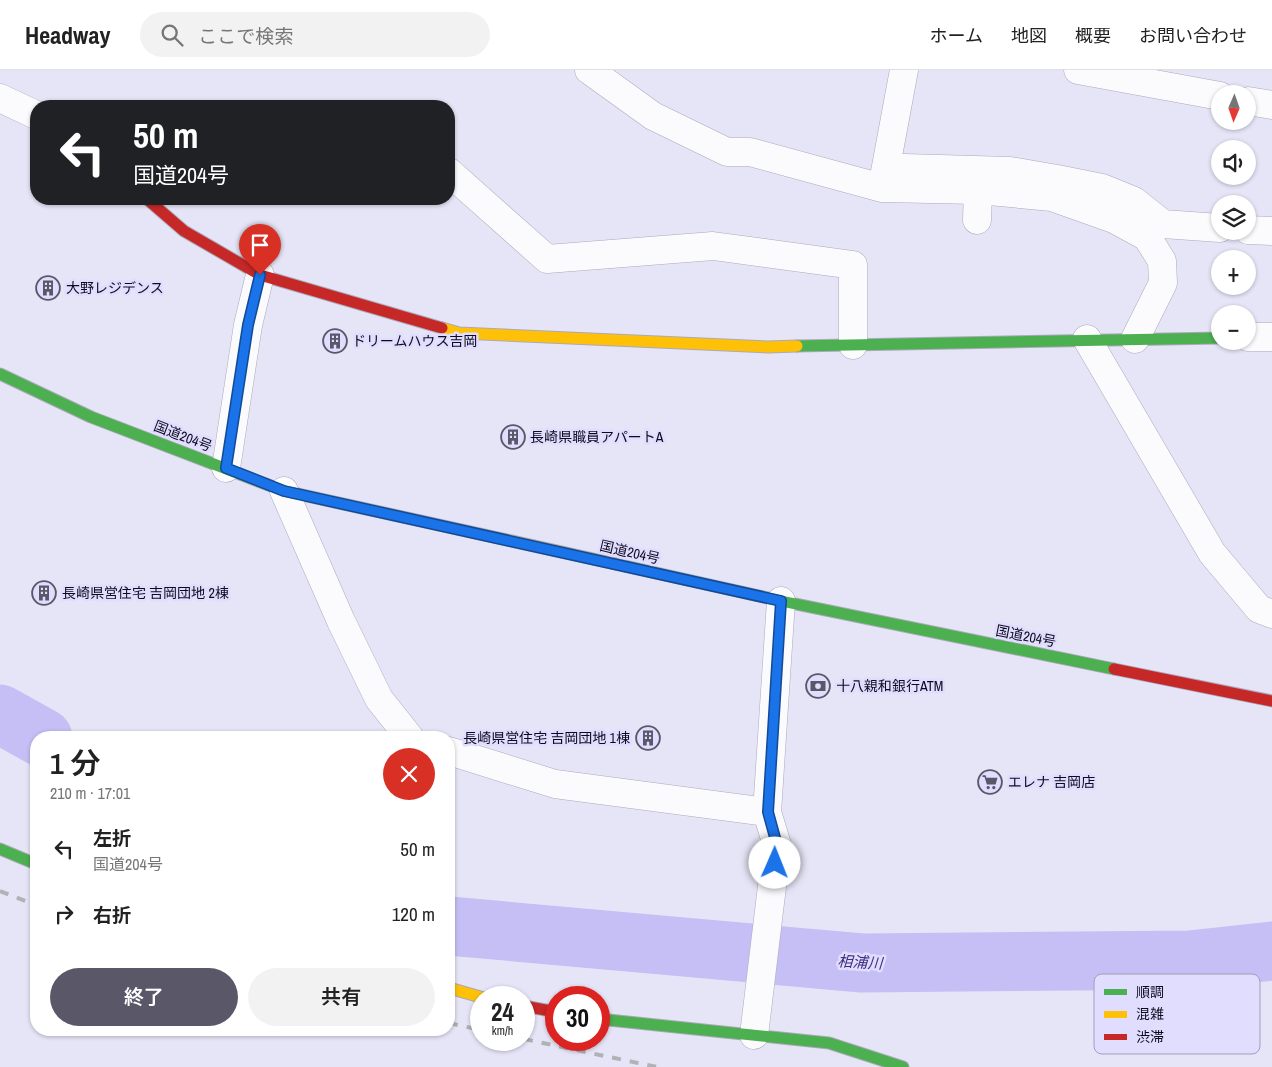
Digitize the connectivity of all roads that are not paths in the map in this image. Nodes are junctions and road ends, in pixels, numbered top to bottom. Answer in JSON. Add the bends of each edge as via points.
{"nodes":[{"id":1,"x":589,"y":70,"type":"edge"},
{"id":2,"x":904,"y":70,"type":"edge"},
{"id":3,"x":1078,"y":70,"type":"edge"},
{"id":4,"x":1181,"y":79,"type":"edge"},
{"id":5,"x":1211,"y":92,"type":"edge"},
{"id":6,"x":0,"y":98,"type":"edge"},
{"id":7,"x":1256,"y":102,"type":"edge"},
{"id":8,"x":1272,"y":105,"type":"edge"},
{"id":9,"x":30,"y":112,"type":"edge"},
{"id":10,"x":904,"y":168,"type":"dead end"},
{"id":11,"x":455,"y":177,"type":"edge"},
{"id":12,"x":882,"y":188,"type":"junction"},
{"id":13,"x":978,"y":190,"type":"junction"},
{"id":14,"x":154,"y":205,"type":"edge"},
{"id":15,"x":977,"y":220,"type":"dead end"},
{"id":16,"x":1211,"y":227,"type":"edge"},
{"id":17,"x":1256,"y":230,"type":"edge"},
{"id":18,"x":1272,"y":231,"type":"edge"},
{"id":19,"x":260,"y":275,"type":"junction"},
{"id":20,"x":1256,"y":337,"type":"edge"},
{"id":21,"x":1272,"y":337,"type":"edge"},
{"id":22,"x":1211,"y":338,"type":"edge"},
{"id":23,"x":1087,"y":339,"type":"junction"},
{"id":24,"x":1135,"y":339,"type":"junction"},
{"id":25,"x":853,"y":346,"type":"junction"},
{"id":26,"x":0,"y":374,"type":"edge"},
{"id":27,"x":226,"y":468,"type":"junction"},
{"id":28,"x":284,"y":491,"type":"junction"},
{"id":29,"x":781,"y":601,"type":"junction"},
{"id":30,"x":1272,"y":614,"type":"edge"},
{"id":31,"x":1272,"y":701,"type":"edge"},
{"id":32,"x":404,"y":731,"type":"edge"},
{"id":33,"x":455,"y":753,"type":"edge"},
{"id":34,"x":768,"y":812,"type":"junction"},
{"id":35,"x":0,"y":849,"type":"edge"},
{"id":36,"x":30,"y":862,"type":"edge"},
{"id":37,"x":455,"y":990,"type":"edge"},
{"id":38,"x":470,"y":994,"type":"edge"},
{"id":39,"x":610,"y":1020,"type":"edge"},
{"id":40,"x":754,"y":1035,"type":"junction"},
{"id":41,"x":903,"y":1067,"type":"edge"}],
"edges":[{"from":1,"to":12,"type":"street","via":[[654,116],[727,152],[750,152]]},
{"from":2,"to":12,"type":"street"},
{"from":3,"to":4,"type":"street"},
{"from":4,"to":5,"type":"street"},
{"from":6,"to":9,"type":"street"},
{"from":7,"to":8,"type":"street"},
{"from":10,"to":16,"type":"street","via":[[1010,171],[1057,179],[1102,188],[1134,201],[1163,224]]},
{"from":11,"to":25,"type":"street","via":[[547,258],[713,246],[853,265]]},
{"from":12,"to":13,"type":"street"},
{"from":13,"to":15,"type":"street"},
{"from":13,"to":24,"type":"street","via":[[1052,197],[1114,219],[1147,237],[1162,261],[1163,283]]},
{"from":14,"to":19,"type":"main road","via":[[184,231]]},
{"from":17,"to":18,"type":"street"},
{"from":19,"to":25,"type":"main road","via":[[459,333],[768,347]]},
{"from":19,"to":27,"type":"street","via":[[248,325]]},
{"from":20,"to":21,"type":"street"},
{"from":22,"to":24,"type":"main road"},
{"from":23,"to":24,"type":"main road"},
{"from":23,"to":25,"type":"main road"},
{"from":23,"to":30,"type":"street","via":[[1212,553],[1259,608]]},
{"from":26,"to":27,"type":"main road","name":"国道204号","via":[[91,417]]},
{"from":27,"to":28,"type":"main road","name":"国道204号"},
{"from":28,"to":29,"type":"main road","name":"国道204号"},
{"from":28,"to":32,"type":"street","via":[[378,699]]},
{"from":29,"to":31,"type":"main road","name":"国道204号"},
{"from":29,"to":34,"type":"street"},
{"from":33,"to":34,"type":"street","via":[[555,784]]},
{"from":34,"to":40,"type":"street","via":[[777,845]]},
{"from":35,"to":36,"type":"main road"},
{"from":37,"to":38,"type":"main road"},
{"from":39,"to":40,"type":"main road"},
{"from":40,"to":41,"type":"main road","via":[[828,1044]]}]}
